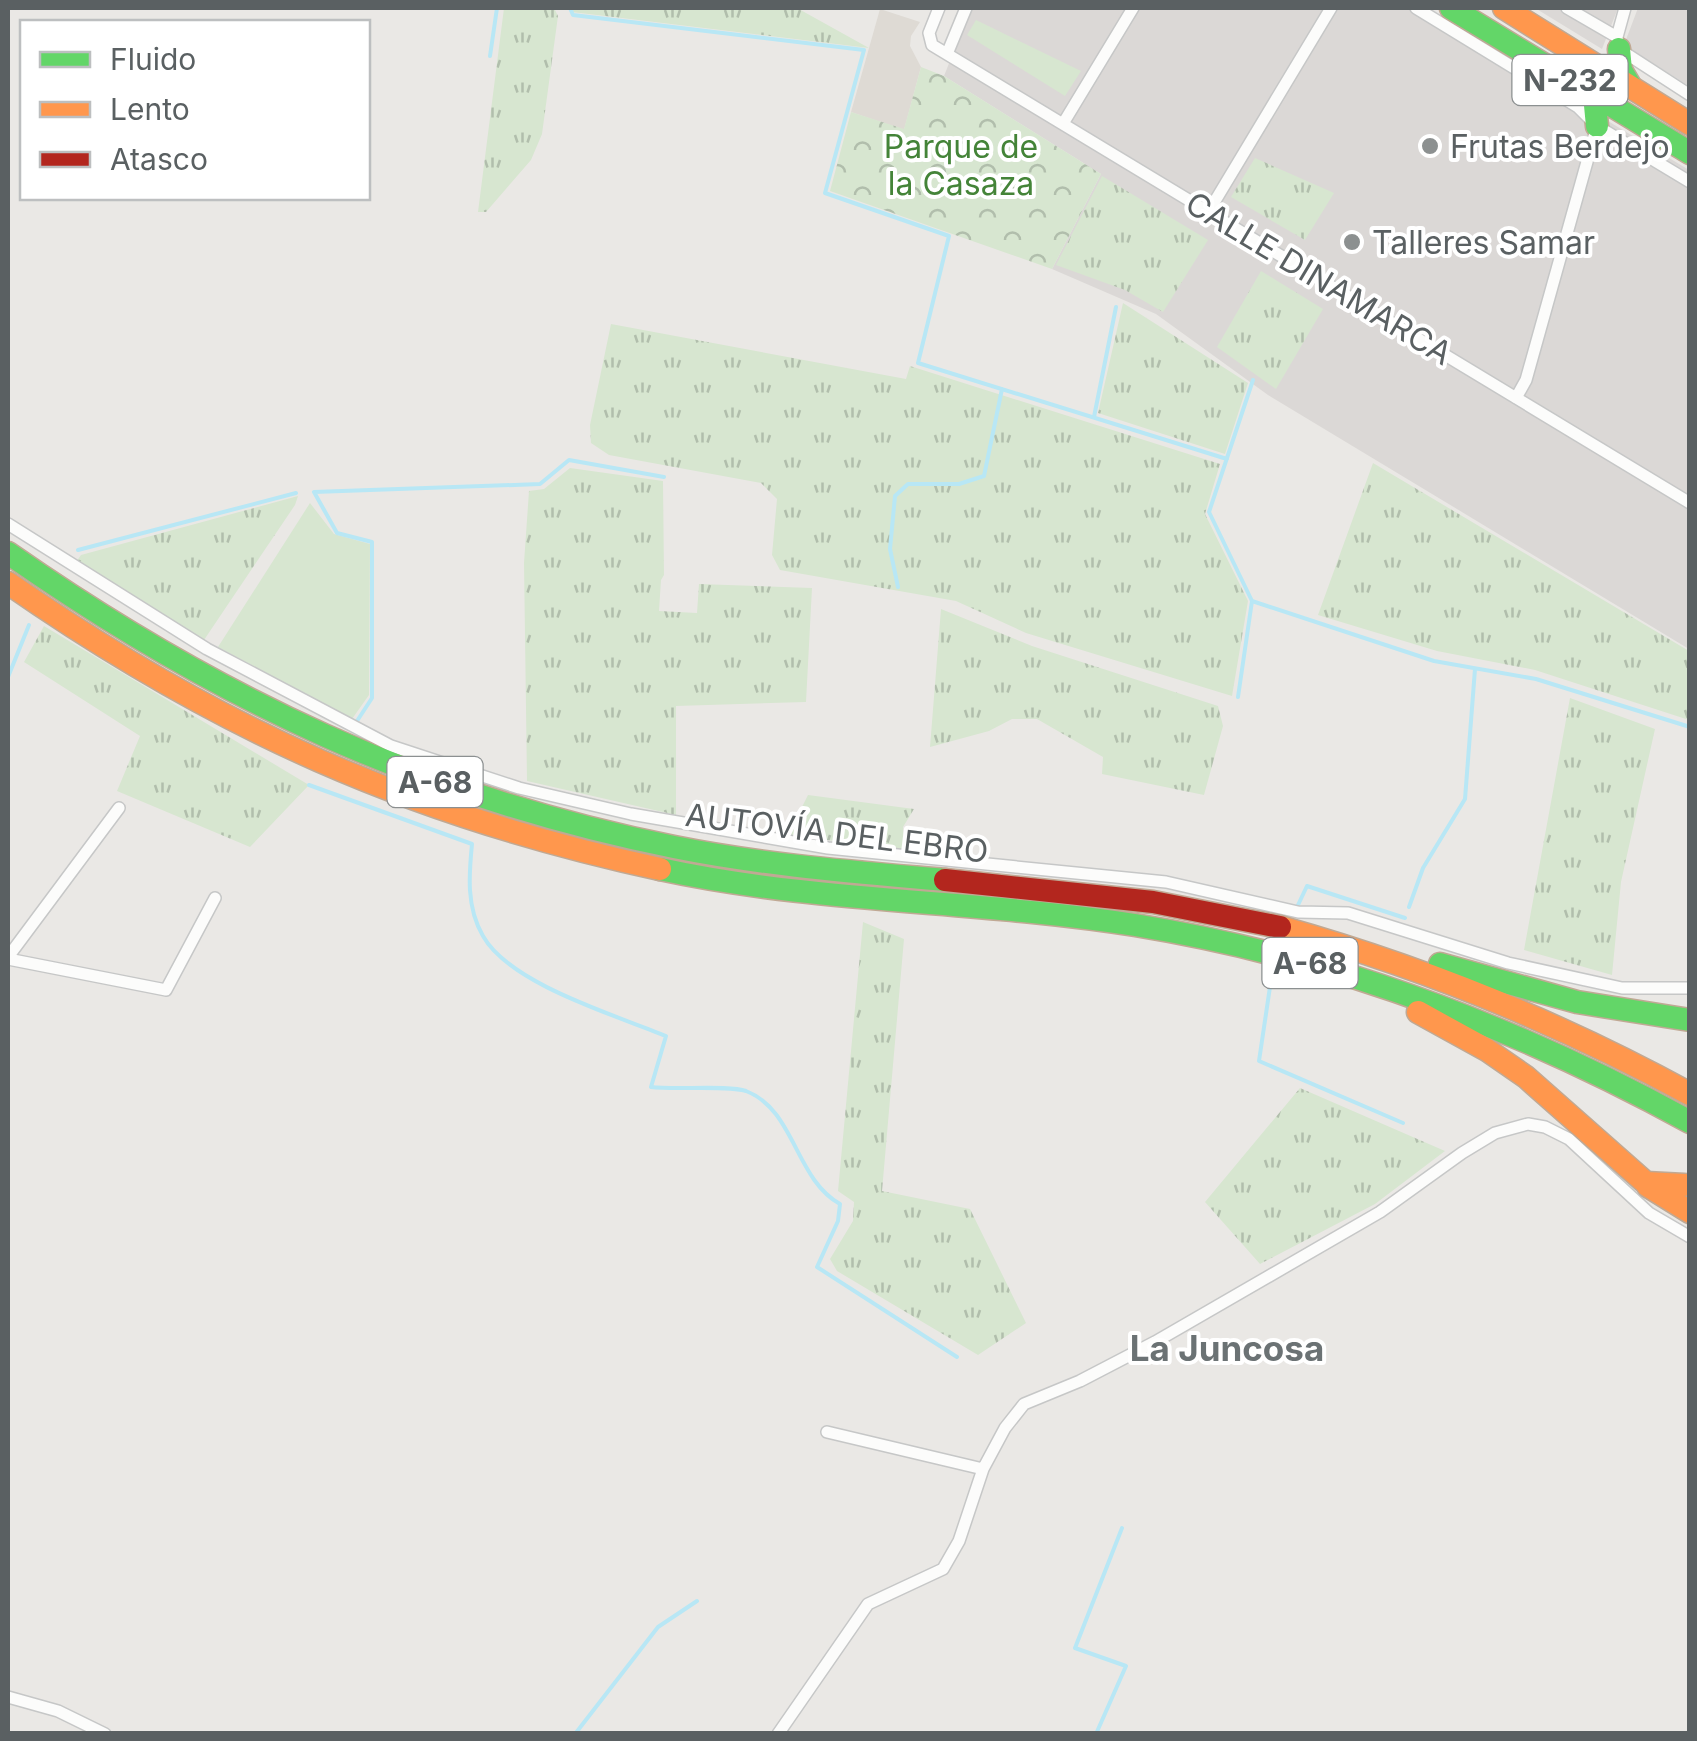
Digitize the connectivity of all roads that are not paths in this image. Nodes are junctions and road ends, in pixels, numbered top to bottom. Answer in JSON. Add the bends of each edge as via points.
{"nodes":[{"id":1,"x":939,"y":8,"type":"edge"},
{"id":2,"x":966,"y":8,"type":"edge"},
{"id":3,"x":1133,"y":8,"type":"edge"},
{"id":4,"x":1331,"y":8,"type":"edge"},
{"id":5,"x":1416,"y":8,"type":"edge"},
{"id":6,"x":1504,"y":8,"type":"edge"},
{"id":7,"x":1566,"y":8,"type":"edge"},
{"id":8,"x":1625,"y":8,"type":"edge"},
{"id":9,"x":1461,"y":21,"type":"edge"},
{"id":10,"x":1618,"y":43,"type":"junction"},
{"id":11,"x":948,"y":54,"type":"junction"},
{"id":12,"x":1631,"y":87,"type":"junction"},
{"id":13,"x":1690,"y":95,"type":"edge"},
{"id":14,"x":1604,"y":101,"type":"junction"},
{"id":15,"x":1064,"y":122,"type":"junction"},
{"id":16,"x":1690,"y":124,"type":"edge"},
{"id":17,"x":1598,"y":126,"type":"junction"},
{"id":18,"x":1690,"y":153,"type":"edge"},
{"id":19,"x":1690,"y":182,"type":"edge"},
{"id":20,"x":1209,"y":211,"type":"junction"},
{"id":21,"x":1516,"y":398,"type":"junction"},
{"id":22,"x":1690,"y":503,"type":"edge"},
{"id":23,"x":8,"y":524,"type":"edge"},
{"id":24,"x":9,"y":554,"type":"edge"},
{"id":25,"x":8,"y":582,"type":"edge"},
{"id":26,"x":119,"y":808,"type":"dead end"},
{"id":27,"x":215,"y":898,"type":"dead end"},
{"id":28,"x":1308,"y":934,"type":"junction"},
{"id":29,"x":1276,"y":954,"type":"junction"},
{"id":30,"x":8,"y":958,"type":"edge"},
{"id":31,"x":1690,"y":988,"type":"edge"},
{"id":32,"x":1690,"y":1020,"type":"edge"},
{"id":33,"x":1690,"y":1094,"type":"edge"},
{"id":34,"x":1690,"y":1122,"type":"edge"},
{"id":35,"x":1681,"y":1199,"type":"edge"},
{"id":36,"x":1690,"y":1237,"type":"edge"},
{"id":37,"x":827,"y":1432,"type":"dead end"},
{"id":38,"x":983,"y":1469,"type":"junction"},
{"id":39,"x":8,"y":1697,"type":"edge"},
{"id":40,"x":105,"y":1734,"type":"edge"},
{"id":41,"x":778,"y":1734,"type":"edge"}],
"edges":[{"from":1,"to":11,"type":"street","via":[[928,40]]},
{"from":2,"to":11,"type":"street"},
{"from":3,"to":15,"type":"street"},
{"from":4,"to":20,"type":"street"},
{"from":5,"to":9,"type":"street"},
{"from":6,"to":12,"type":"highway","number":"N-232"},
{"from":7,"to":10,"type":"street"},
{"from":8,"to":10,"type":"street"},
{"from":9,"to":14,"type":"highway","number":"N-232"},
{"from":9,"to":17,"type":"street"},
{"from":10,"to":12,"type":"highway"},
{"from":10,"to":13,"type":"street"},
{"from":11,"to":15,"type":"street","name":"CALLE DINAMARCA"},
{"from":12,"to":16,"type":"highway","number":"N-232"},
{"from":14,"to":17,"type":"highway"},
{"from":14,"to":18,"type":"highway","number":"N-232"},
{"from":15,"to":20,"type":"street","name":"CALLE DINAMARCA"},
{"from":17,"to":19,"type":"street"},
{"from":17,"to":21,"type":"street"},
{"from":20,"to":21,"type":"street","name":"CALLE DINAMARCA"},
{"from":21,"to":22,"type":"street","name":"CALLE DINAMARCA"},
{"from":23,"to":31,"type":"street","via":[[207,649],[392,746],[520,788],[828,848],[1166,882],[1298,912],[1348,913],[1508,963],[1622,988]]},
{"from":24,"to":28,"type":"highway","name":"AUTOVÍA DEL EBRO","number":"A-68","via":[[142,644],[324,739],[420,778],[568,823],[676,848],[1140,901]]},
{"from":25,"to":29,"type":"highway","name":"AUTOVÍA DEL EBRO","number":"A-68","via":[[214,715],[410,802],[563,847],[786,889],[1136,926]]},
{"from":26,"to":30,"type":"street"},
{"from":27,"to":30,"type":"street","via":[[166,990]]},
{"from":28,"to":32,"type":"highway","via":[[1577,1002]]},
{"from":28,"to":33,"type":"highway","name":"AUTOVÍA DEL EBRO","number":"A-68","via":[[1484,995]]},
{"from":29,"to":34,"type":"highway","name":"AUTOVÍA DEL EBRO","number":"A-68","via":[[1408,993],[1537,1045]]},
{"from":29,"to":35,"type":"highway","via":[[1422,1013],[1487,1050],[1646,1184]]},
{"from":35,"to":36,"type":"street"},
{"from":35,"to":38,"type":"street","via":[[1637,1202],[1568,1139],[1545,1127],[1528,1124],[1495,1133],[1380,1212],[1155,1342],[1024,1404]]},
{"from":37,"to":38,"type":"street"},
{"from":38,"to":41,"type":"street","via":[[959,1541],[942,1569],[868,1604]]},
{"from":39,"to":40,"type":"street"}]}
